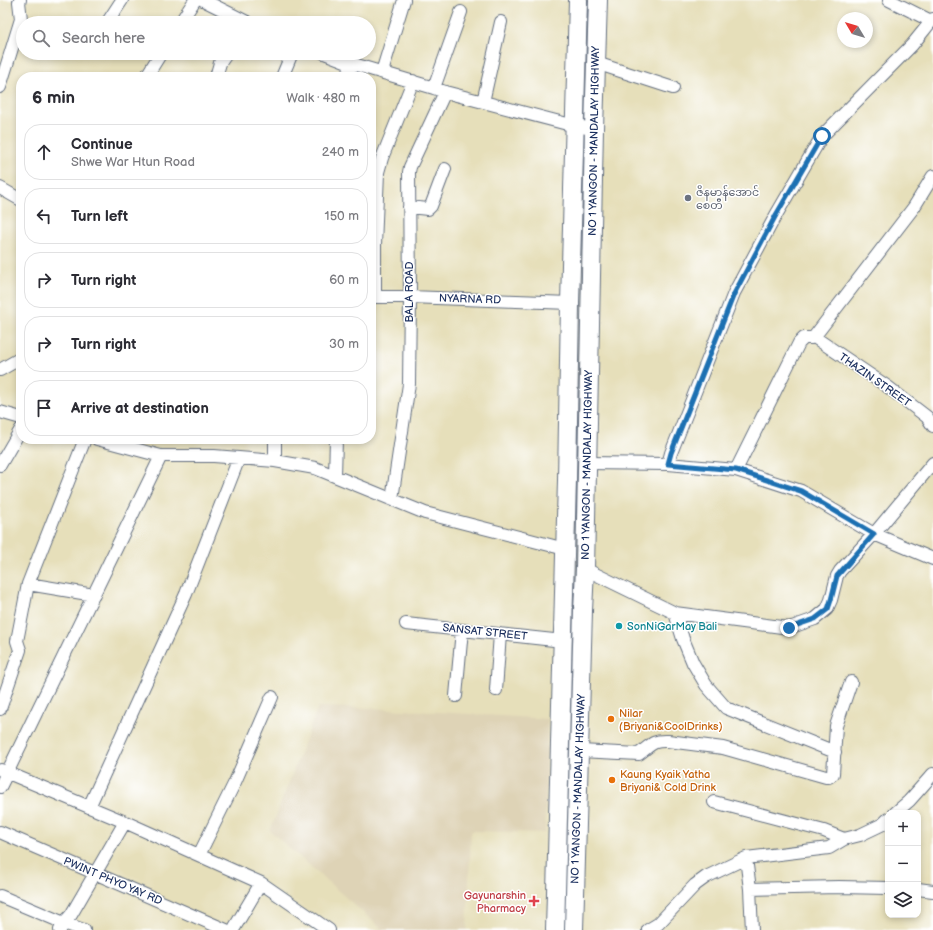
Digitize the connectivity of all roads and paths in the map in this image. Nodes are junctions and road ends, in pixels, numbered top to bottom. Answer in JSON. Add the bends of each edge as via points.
{"nodes":[{"id":1,"x":20,"y":0,"type":"edge"},
{"id":2,"x":122,"y":0,"type":"edge"},
{"id":3,"x":195,"y":0,"type":"edge"},
{"id":4,"x":203,"y":0,"type":"edge"},
{"id":5,"x":404,"y":0,"type":"edge"},
{"id":6,"x":889,"y":0,"type":"edge"},
{"id":7,"x":578,"y":4,"type":"edge"},
{"id":8,"x":598,"y":5,"type":"edge"},
{"id":9,"x":461,"y":12,"type":"dead end"},
{"id":10,"x":21,"y":16,"type":"edge"},
{"id":11,"x":112,"y":16,"type":"edge"},
{"id":12,"x":185,"y":16,"type":"edge"},
{"id":13,"x":234,"y":16,"type":"edge"},
{"id":14,"x":932,"y":20,"type":"edge"},
{"id":15,"x":502,"y":22,"type":"dead end"},
{"id":16,"x":16,"y":35,"type":"edge"},
{"id":17,"x":157,"y":60,"type":"edge"},
{"id":18,"x":222,"y":60,"type":"edge"},
{"id":19,"x":289,"y":60,"type":"edge"},
{"id":20,"x":344,"y":60,"type":"edge"},
{"id":21,"x":350,"y":62,"type":"junction"},
{"id":22,"x":596,"y":63,"type":"junction"},
{"id":23,"x":149,"y":72,"type":"edge"},
{"id":24,"x":217,"y":72,"type":"edge"},
{"id":25,"x":284,"y":72,"type":"edge"},
{"id":26,"x":349,"y":72,"type":"edge"},
{"id":27,"x":382,"y":72,"type":"junction"},
{"id":28,"x":413,"y":82,"type":"junction"},
{"id":29,"x":0,"y":87,"type":"edge"},
{"id":30,"x":673,"y":88,"type":"dead end"},
{"id":31,"x":439,"y":90,"type":"junction"},
{"id":32,"x":483,"y":102,"type":"junction"},
{"id":33,"x":574,"y":126,"type":"junction"},
{"id":34,"x":594,"y":129,"type":"junction"},
{"id":35,"x":445,"y":169,"type":"dead end"},
{"id":36,"x":933,"y":176,"type":"edge"},
{"id":37,"x":0,"y":188,"type":"edge"},
{"id":38,"x":16,"y":197,"type":"edge"},
{"id":39,"x":409,"y":207,"type":"junction"},
{"id":40,"x":376,"y":220,"type":"edge"},
{"id":41,"x":571,"y":242,"type":"junction"},
{"id":42,"x":592,"y":245,"type":"junction"},
{"id":43,"x":376,"y":297,"type":"edge"},
{"id":44,"x":410,"y":297,"type":"junction"},
{"id":45,"x":570,"y":303,"type":"junction"},
{"id":46,"x":814,"y":337,"type":"junction"},
{"id":47,"x":16,"y":361,"type":"edge"},
{"id":48,"x":569,"y":364,"type":"junction"},
{"id":49,"x":589,"y":364,"type":"junction"},
{"id":50,"x":0,"y":370,"type":"edge"},
{"id":51,"x":0,"y":412,"type":"edge"},
{"id":52,"x":16,"y":417,"type":"edge"},
{"id":53,"x":931,"y":417,"type":"edge"},
{"id":54,"x":16,"y":437,"type":"edge"},
{"id":55,"x":83,"y":444,"type":"edge"},
{"id":56,"x":117,"y":444,"type":"edge"},
{"id":57,"x":275,"y":444,"type":"edge"},
{"id":58,"x":336,"y":444,"type":"edge"},
{"id":59,"x":161,"y":456,"type":"junction"},
{"id":60,"x":239,"y":458,"type":"junction"},
{"id":61,"x":275,"y":460,"type":"junction"},
{"id":62,"x":933,"y":463,"type":"edge"},
{"id":63,"x":668,"y":464,"type":"junction"},
{"id":64,"x":0,"y":465,"type":"edge"},
{"id":65,"x":736,"y":470,"type":"junction"},
{"id":66,"x":587,"y":472,"type":"junction"},
{"id":67,"x":335,"y":476,"type":"junction"},
{"id":68,"x":567,"y":480,"type":"junction"},
{"id":69,"x":392,"y":499,"type":"junction"},
{"id":70,"x":874,"y":534,"type":"junction"},
{"id":71,"x":565,"y":549,"type":"junction"},
{"id":72,"x":933,"y":559,"type":"edge"},
{"id":73,"x":585,"y":569,"type":"junction"},
{"id":74,"x":28,"y":584,"type":"junction"},
{"id":75,"x":94,"y":595,"type":"junction"},
{"id":76,"x":564,"y":610,"type":"junction"},
{"id":77,"x":583,"y":611,"type":"junction"},
{"id":78,"x":676,"y":613,"type":"junction"},
{"id":79,"x":406,"y":624,"type":"dead end"},
{"id":80,"x":462,"y":630,"type":"junction"},
{"id":81,"x":500,"y":634,"type":"junction"},
{"id":82,"x":563,"y":641,"type":"junction"},
{"id":83,"x":851,"y":682,"type":"dead end"},
{"id":84,"x":496,"y":690,"type":"dead end"},
{"id":85,"x":456,"y":696,"type":"dead end"},
{"id":86,"x":272,"y":697,"type":"dead end"},
{"id":87,"x":0,"y":709,"type":"edge"},
{"id":88,"x":560,"y":730,"type":"junction"},
{"id":89,"x":580,"y":732,"type":"junction"},
{"id":90,"x":580,"y":751,"type":"junction"},
{"id":91,"x":835,"y":752,"type":"junction"},
{"id":92,"x":4,"y":771,"type":"edge"},
{"id":93,"x":933,"y":774,"type":"edge"},
{"id":94,"x":0,"y":786,"type":"edge"},
{"id":95,"x":714,"y":802,"type":"dead end"},
{"id":96,"x":89,"y":807,"type":"junction"},
{"id":97,"x":898,"y":810,"type":"edge"},
{"id":98,"x":125,"y":822,"type":"junction"},
{"id":99,"x":885,"y":822,"type":"edge"},
{"id":100,"x":0,"y":832,"type":"edge"},
{"id":101,"x":844,"y":839,"type":"junction"},
{"id":102,"x":199,"y":855,"type":"junction"},
{"id":103,"x":557,"y":855,"type":"junction"},
{"id":104,"x":576,"y":856,"type":"junction"},
{"id":105,"x":746,"y":858,"type":"junction"},
{"id":106,"x":95,"y":874,"type":"junction"},
{"id":107,"x":261,"y":883,"type":"junction"},
{"id":108,"x":885,"y":888,"type":"edge"},
{"id":109,"x":750,"y":889,"type":"junction"},
{"id":110,"x":921,"y":889,"type":"edge"},
{"id":111,"x":933,"y":891,"type":"edge"},
{"id":112,"x":0,"y":896,"type":"edge"},
{"id":113,"x":62,"y":926,"type":"edge"},
{"id":114,"x":84,"y":930,"type":"edge"},
{"id":115,"x":226,"y":930,"type":"edge"},
{"id":116,"x":233,"y":930,"type":"edge"},
{"id":117,"x":329,"y":930,"type":"edge"},
{"id":118,"x":555,"y":930,"type":"edge"},
{"id":119,"x":574,"y":930,"type":"edge"},
{"id":120,"x":648,"y":930,"type":"edge"},
{"id":121,"x":752,"y":930,"type":"edge"}],
"edges":[{"from":1,"to":10,"type":"street"},
{"from":2,"to":11,"type":"street"},
{"from":3,"to":12,"type":"street"},
{"from":4,"to":13,"type":"street"},
{"from":5,"to":27,"type":"street"},
{"from":6,"to":14,"type":"street"},
{"from":7,"to":8,"type":"highway"},
{"from":7,"to":33,"type":"highway","name":"NO 1 YANGON - MANDALAY HIGHWAY"},
{"from":8,"to":22,"type":"highway","name":"NO 1 YANGON - MANDALAY HIGHWAY"},
{"from":9,"to":31,"type":"street","name":"BALA ROAD"},
{"from":14,"to":63,"type":"street","via":[[912,46],[822,136],[734,294]]},
{"from":15,"to":32,"type":"street"},
{"from":16,"to":29,"type":"street"},
{"from":17,"to":23,"type":"street"},
{"from":18,"to":24,"type":"street"},
{"from":19,"to":25,"type":"street"},
{"from":20,"to":21,"type":"street"},
{"from":21,"to":26,"type":"street"},
{"from":21,"to":27,"type":"street"},
{"from":22,"to":30,"type":"street"},
{"from":22,"to":34,"type":"highway","name":"NO 1 YANGON - MANDALAY HIGHWAY"},
{"from":27,"to":28,"type":"street"},
{"from":28,"to":31,"type":"street"},
{"from":28,"to":40,"type":"street","via":[[378,172]]},
{"from":31,"to":32,"type":"street"},
{"from":31,"to":39,"type":"street","name":"BALA ROAD","via":[[410,167]]},
{"from":32,"to":33,"type":"street"},
{"from":33,"to":34,"type":"street"},
{"from":33,"to":41,"type":"highway","name":"NO 1 YANGON - MANDALAY HIGHWAY"},
{"from":34,"to":42,"type":"highway","name":"NO 1 YANGON - MANDALAY HIGHWAY"},
{"from":35,"to":39,"type":"street","via":[[431,206],[428,209]]},
{"from":36,"to":46,"type":"street","via":[[914,207]]},
{"from":37,"to":38,"type":"street"},
{"from":39,"to":44,"type":"street","name":"BALA ROAD"},
{"from":41,"to":42,"type":"highway"},
{"from":41,"to":45,"type":"highway","name":"NO 1 YANGON - MANDALAY HIGHWAY"},
{"from":42,"to":49,"type":"highway","name":"NO 1 YANGON - MANDALAY HIGHWAY"},
{"from":43,"to":44,"type":"street","name":"NYARNA RD"},
{"from":44,"to":45,"type":"street","name":"NYARNA RD"},
{"from":44,"to":69,"type":"street","name":"BALA ROAD","via":[[409,384]]},
{"from":45,"to":48,"type":"highway","name":"NO 1 YANGON - MANDALAY HIGHWAY"},
{"from":46,"to":53,"type":"street","name":"THAZIN STREET"},
{"from":46,"to":65,"type":"street","via":[[804,338],[799,343]]},
{"from":47,"to":50,"type":"street"},
{"from":48,"to":49,"type":"highway"},
{"from":48,"to":68,"type":"highway","name":"NO 1 YANGON - MANDALAY HIGHWAY"},
{"from":49,"to":66,"type":"highway","name":"NO 1 YANGON - MANDALAY HIGHWAY"},
{"from":51,"to":52,"type":"street"},
{"from":54,"to":64,"type":"street"},
{"from":55,"to":74,"type":"street"},
{"from":56,"to":59,"type":"street"},
{"from":57,"to":61,"type":"street"},
{"from":58,"to":67,"type":"street"},
{"from":59,"to":60,"type":"street"},
{"from":59,"to":75,"type":"street"},
{"from":60,"to":61,"type":"street"},
{"from":60,"to":96,"type":"street","via":[[186,594]]},
{"from":61,"to":67,"type":"street","via":[[315,468]]},
{"from":62,"to":70,"type":"street"},
{"from":63,"to":65,"type":"street"},
{"from":63,"to":66,"type":"street"},
{"from":65,"to":70,"type":"street","via":[[801,491]]},
{"from":66,"to":68,"type":"highway"},
{"from":66,"to":73,"type":"highway","name":"NO 1 YANGON - MANDALAY HIGHWAY"},
{"from":67,"to":69,"type":"street"},
{"from":68,"to":71,"type":"highway","name":"NO 1 YANGON - MANDALAY HIGHWAY"},
{"from":69,"to":71,"type":"street","via":[[425,513]]},
{"from":70,"to":72,"type":"street"},
{"from":70,"to":78,"type":"street","via":[[837,576],[828,609],[807,623],[789,628]]},
{"from":71,"to":76,"type":"highway","name":"NO 1 YANGON - MANDALAY HIGHWAY"},
{"from":73,"to":77,"type":"highway","name":"NO 1 YANGON - MANDALAY HIGHWAY"},
{"from":73,"to":78,"type":"street"},
{"from":74,"to":75,"type":"street"},
{"from":74,"to":87,"type":"street","via":[[17,641],[20,650]]},
{"from":75,"to":92,"type":"street"},
{"from":76,"to":77,"type":"highway"},
{"from":76,"to":82,"type":"highway","name":"NO 1 YANGON - MANDALAY HIGHWAY"},
{"from":77,"to":89,"type":"highway","name":"NO 1 YANGON - MANDALAY HIGHWAY"},
{"from":78,"to":91,"type":"street","via":[[693,663],[706,685],[726,708]]},
{"from":79,"to":80,"type":"street","name":"SANSAT STREET"},
{"from":80,"to":81,"type":"street","name":"SANSAT STREET"},
{"from":80,"to":85,"type":"street"},
{"from":81,"to":82,"type":"street","name":"SANSAT STREET"},
{"from":81,"to":84,"type":"street"},
{"from":82,"to":88,"type":"highway","name":"NO 1 YANGON - MANDALAY HIGHWAY"},
{"from":83,"to":91,"type":"street","via":[[836,726]]},
{"from":86,"to":102,"type":"street","via":[[235,782]]},
{"from":88,"to":89,"type":"highway"},
{"from":88,"to":103,"type":"highway","name":"NO 1 YANGON - MANDALAY HIGHWAY"},
{"from":89,"to":90,"type":"highway","name":"NO 1 YANGON - MANDALAY HIGHWAY"},
{"from":90,"to":91,"type":"street","via":[[639,754],[654,741],[668,740],[723,748],[826,777],[833,774]]},
{"from":90,"to":104,"type":"highway","name":"NO 1 YANGON - MANDALAY HIGHWAY"},
{"from":92,"to":94,"type":"street"},
{"from":92,"to":96,"type":"street"},
{"from":93,"to":97,"type":"street"},
{"from":95,"to":101,"type":"street","via":[[824,831]]},
{"from":96,"to":98,"type":"street"},
{"from":98,"to":102,"type":"street"},
{"from":98,"to":106,"type":"street"},
{"from":99,"to":101,"type":"street","via":[[860,835]]},
{"from":100,"to":106,"type":"street","name":"PWINT PHYO YAY RD"},
{"from":101,"to":105,"type":"street","via":[[829,848]]},
{"from":102,"to":107,"type":"street"},
{"from":103,"to":104,"type":"highway"},
{"from":103,"to":118,"type":"highway","name":"NO 1 YANGON - MANDALAY HIGHWAY"},
{"from":104,"to":119,"type":"highway","name":"NO 1 YANGON - MANDALAY HIGHWAY"},
{"from":105,"to":109,"type":"street"},
{"from":105,"to":120,"type":"street","via":[[695,885],[658,924]]},
{"from":106,"to":113,"type":"street"},
{"from":106,"to":115,"type":"street","name":"PWINT PHYO YAY RD"},
{"from":107,"to":116,"type":"street"},
{"from":107,"to":117,"type":"street"},
{"from":108,"to":109,"type":"street"},
{"from":109,"to":121,"type":"street"},
{"from":110,"to":111,"type":"street"},
{"from":112,"to":113,"type":"street"},
{"from":113,"to":114,"type":"street"}]}
